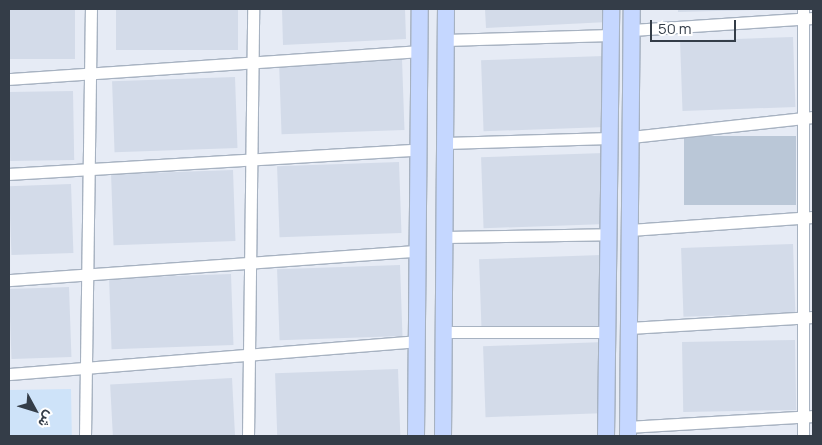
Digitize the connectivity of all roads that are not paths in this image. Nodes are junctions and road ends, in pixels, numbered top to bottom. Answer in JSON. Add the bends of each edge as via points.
{"nodes":[{"id":1,"x":91,"y":9,"type":"edge"},
{"id":2,"x":253,"y":9,"type":"edge"},
{"id":3,"x":420,"y":9,"type":"edge"},
{"id":4,"x":446,"y":9,"type":"edge"},
{"id":5,"x":611,"y":9,"type":"edge"},
{"id":6,"x":632,"y":9,"type":"edge"},
{"id":7,"x":807,"y":15,"type":"edge"},
{"id":8,"x":632,"y":30,"type":"junction"},
{"id":9,"x":611,"y":35,"type":"junction"},
{"id":10,"x":446,"y":40,"type":"junction"},
{"id":11,"x":419,"y":51,"type":"junction"},
{"id":12,"x":252,"y":62,"type":"junction"},
{"id":13,"x":90,"y":74,"type":"junction"},
{"id":14,"x":9,"y":80,"type":"edge"},
{"id":15,"x":808,"y":117,"type":"edge"},
{"id":16,"x":631,"y":137,"type":"junction"},
{"id":17,"x":610,"y":138,"type":"junction"},
{"id":18,"x":445,"y":143,"type":"junction"},
{"id":19,"x":418,"y":150,"type":"junction"},
{"id":20,"x":251,"y":160,"type":"junction"},
{"id":21,"x":89,"y":169,"type":"junction"},
{"id":22,"x":9,"y":174,"type":"edge"},
{"id":23,"x":808,"y":218,"type":"edge"},
{"id":24,"x":630,"y":230,"type":"junction"},
{"id":25,"x":609,"y":234,"type":"junction"},
{"id":26,"x":445,"y":237,"type":"junction"},
{"id":27,"x":418,"y":251,"type":"junction"},
{"id":28,"x":250,"y":263,"type":"junction"},
{"id":29,"x":88,"y":275,"type":"junction"},
{"id":30,"x":9,"y":280,"type":"edge"},
{"id":31,"x":808,"y":317,"type":"edge"},
{"id":32,"x":629,"y":328,"type":"junction"},
{"id":33,"x":444,"y":332,"type":"junction"},
{"id":34,"x":608,"y":332,"type":"junction"},
{"id":35,"x":417,"y":341,"type":"junction"},
{"id":36,"x":248,"y":354,"type":"junction"},
{"id":37,"x":86,"y":368,"type":"junction"},
{"id":38,"x":9,"y":374,"type":"edge"},
{"id":39,"x":808,"y":417,"type":"edge"},
{"id":40,"x":628,"y":431,"type":"edge"},
{"id":41,"x":85,"y":436,"type":"edge"},
{"id":42,"x":248,"y":436,"type":"edge"},
{"id":43,"x":416,"y":436,"type":"edge"},
{"id":44,"x":443,"y":436,"type":"edge"},
{"id":45,"x":606,"y":436,"type":"edge"},
{"id":46,"x":803,"y":436,"type":"edge"}],
"edges":[{"from":1,"to":13,"type":"street"},
{"from":2,"to":12,"type":"street"},
{"from":3,"to":11,"type":"street"},
{"from":4,"to":10,"type":"street"},
{"from":5,"to":9,"type":"street"},
{"from":6,"to":8,"type":"street"},
{"from":7,"to":8,"type":"street"},
{"from":7,"to":15,"type":"street"},
{"from":8,"to":16,"type":"street"},
{"from":9,"to":10,"type":"street"},
{"from":9,"to":17,"type":"street"},
{"from":10,"to":18,"type":"street"},
{"from":11,"to":12,"type":"street"},
{"from":11,"to":19,"type":"street"},
{"from":12,"to":13,"type":"street"},
{"from":12,"to":20,"type":"street"},
{"from":13,"to":14,"type":"street"},
{"from":13,"to":21,"type":"street"},
{"from":15,"to":16,"type":"street"},
{"from":15,"to":23,"type":"street"},
{"from":16,"to":24,"type":"street"},
{"from":17,"to":18,"type":"street"},
{"from":17,"to":25,"type":"street"},
{"from":18,"to":26,"type":"street"},
{"from":19,"to":20,"type":"street"},
{"from":19,"to":27,"type":"street"},
{"from":20,"to":21,"type":"street"},
{"from":20,"to":28,"type":"street"},
{"from":21,"to":22,"type":"street"},
{"from":21,"to":29,"type":"street"},
{"from":23,"to":24,"type":"street"},
{"from":23,"to":31,"type":"street"},
{"from":24,"to":32,"type":"street"},
{"from":25,"to":26,"type":"street"},
{"from":25,"to":34,"type":"street"},
{"from":26,"to":33,"type":"street"},
{"from":27,"to":28,"type":"street"},
{"from":27,"to":35,"type":"street"},
{"from":28,"to":29,"type":"street"},
{"from":28,"to":36,"type":"street"},
{"from":29,"to":30,"type":"street"},
{"from":29,"to":37,"type":"street"},
{"from":31,"to":32,"type":"street"},
{"from":31,"to":39,"type":"street"},
{"from":32,"to":40,"type":"street"},
{"from":33,"to":34,"type":"street"},
{"from":33,"to":44,"type":"street"},
{"from":34,"to":45,"type":"street"},
{"from":35,"to":36,"type":"street"},
{"from":35,"to":43,"type":"street"},
{"from":36,"to":37,"type":"street"},
{"from":36,"to":42,"type":"street"},
{"from":37,"to":38,"type":"street"},
{"from":37,"to":41,"type":"street"},
{"from":39,"to":40,"type":"street"},
{"from":39,"to":46,"type":"street"}]}
